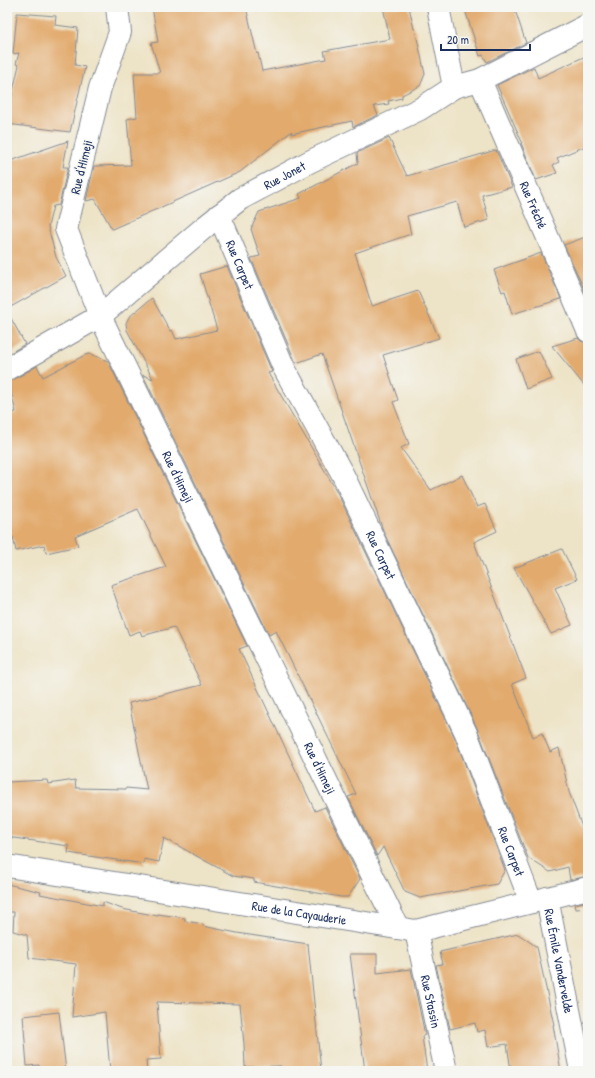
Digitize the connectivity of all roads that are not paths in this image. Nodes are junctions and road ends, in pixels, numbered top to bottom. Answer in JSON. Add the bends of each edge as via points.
{"nodes":[{"id":1,"x":117,"y":7,"type":"edge"},
{"id":2,"x":438,"y":7,"type":"edge"},
{"id":3,"x":588,"y":25,"type":"edge"},
{"id":4,"x":480,"y":80,"type":"junction"},
{"id":5,"x":454,"y":87,"type":"junction"},
{"id":6,"x":219,"y":215,"type":"junction"},
{"id":7,"x":100,"y":316,"type":"junction"},
{"id":8,"x":588,"y":331,"type":"edge"},
{"id":9,"x":7,"y":369,"type":"edge"},
{"id":10,"x":7,"y":866,"type":"edge"},
{"id":11,"x":588,"y":888,"type":"edge"},
{"id":12,"x":539,"y":900,"type":"junction"},
{"id":13,"x":407,"y":930,"type":"junction"},
{"id":14,"x":446,"y":1071,"type":"edge"},
{"id":15,"x":581,"y":1071,"type":"edge"}],
"edges":[{"from":1,"to":7,"type":"street","name":"Rue d'Himeji","via":[[120,32],[100,88],[66,229]]},
{"from":2,"to":5,"type":"street"},
{"from":3,"to":4,"type":"street","name":"Rue Jonet"},
{"from":4,"to":5,"type":"street","name":"Rue Jonet"},
{"from":4,"to":8,"type":"street","name":"Rue Fréché"},
{"from":5,"to":6,"type":"street","name":"Rue Jonet","via":[[420,109],[309,162],[240,199]]},
{"from":6,"to":7,"type":"street","name":"Rue Jonet"},
{"from":6,"to":12,"type":"street","name":"Rue Carpet","via":[[284,368],[343,475],[466,733]]},
{"from":7,"to":9,"type":"street","name":"Rue Jonet"},
{"from":7,"to":13,"type":"street","name":"Rue d'Himeji"},
{"from":10,"to":13,"type":"street","name":"Rue de la Cayauderie"},
{"from":11,"to":12,"type":"street","name":"Rue de la Cayauderie"},
{"from":12,"to":13,"type":"street","name":"Rue de la Cayauderie"},
{"from":12,"to":15,"type":"street","name":"Rue Émile Vandervelde"},
{"from":13,"to":14,"type":"street","name":"Rue Stassin"}]}
